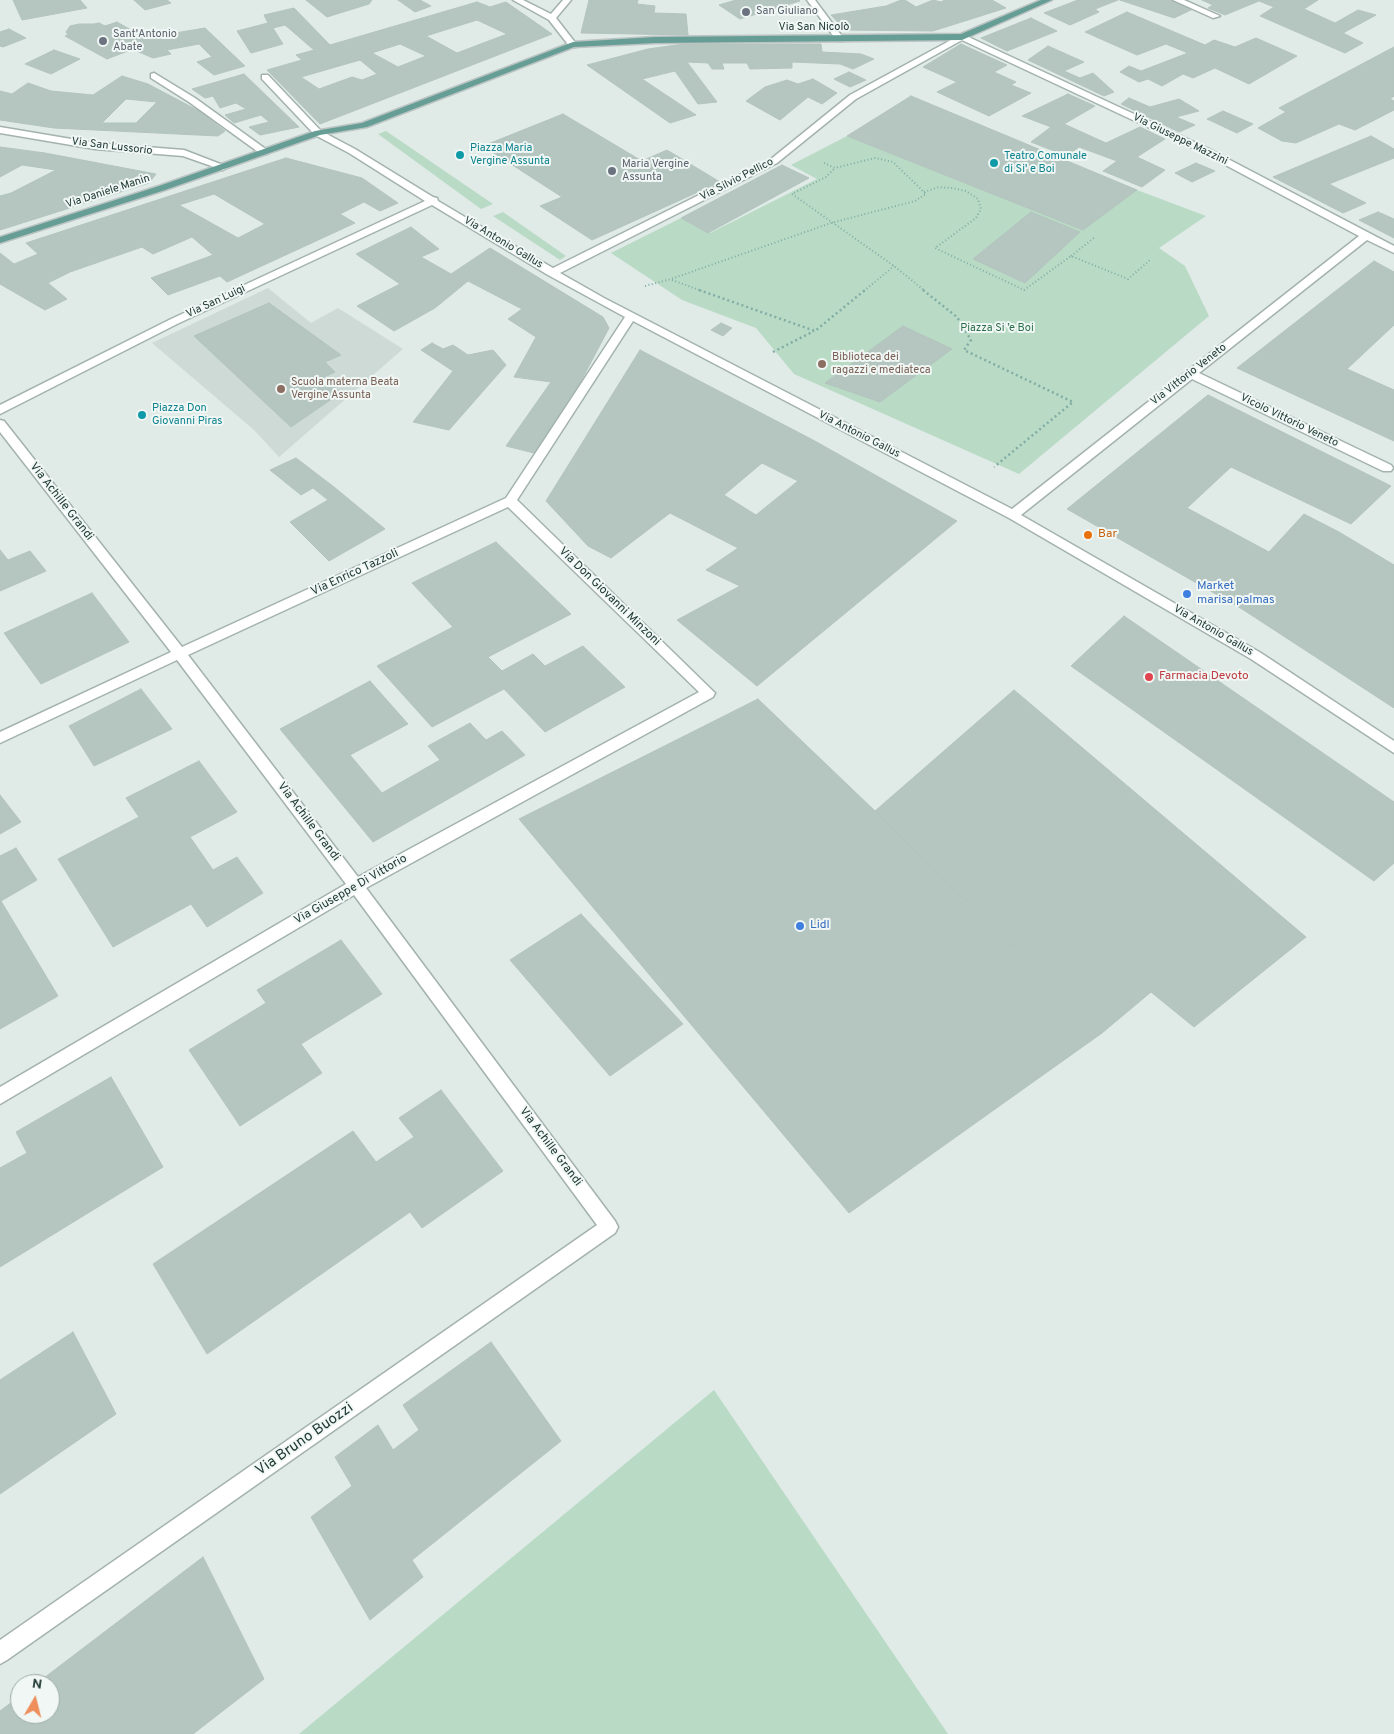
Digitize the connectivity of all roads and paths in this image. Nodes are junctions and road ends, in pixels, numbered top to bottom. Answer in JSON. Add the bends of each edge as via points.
{"nodes":[{"id":1,"x":517,"y":0,"type":"edge"},
{"id":2,"x":567,"y":0,"type":"edge"},
{"id":3,"x":811,"y":0,"type":"edge"},
{"id":4,"x":1048,"y":0,"type":"edge"},
{"id":5,"x":1177,"y":0,"type":"edge"},
{"id":6,"x":1216,"y":16,"type":"dead end"},
{"id":7,"x":552,"y":18,"type":"junction"},
{"id":8,"x":962,"y":37,"type":"junction"},
{"id":9,"x":840,"y":39,"type":"junction"},
{"id":10,"x":573,"y":45,"type":"junction"},
{"id":11,"x":154,"y":76,"type":"dead end"},
{"id":12,"x":265,"y":77,"type":"dead end"},
{"id":13,"x":0,"y":130,"type":"edge"},
{"id":14,"x":318,"y":133,"type":"junction"},
{"id":15,"x":793,"y":146,"type":"junction"},
{"id":16,"x":264,"y":152,"type":"junction"},
{"id":17,"x":222,"y":166,"type":"junction"},
{"id":18,"x":835,"y":168,"type":"junction"},
{"id":19,"x":924,"y":192,"type":"junction"},
{"id":20,"x":434,"y":200,"type":"junction"},
{"id":21,"x":831,"y":223,"type":"junction"},
{"id":22,"x":1366,"y":235,"type":"junction"},
{"id":23,"x":1095,"y":237,"type":"dead end"},
{"id":24,"x":0,"y":240,"type":"edge"},
{"id":25,"x":1394,"y":250,"type":"edge"},
{"id":26,"x":1071,"y":256,"type":"junction"},
{"id":27,"x":1150,"y":260,"type":"dead end"},
{"id":28,"x":894,"y":266,"type":"junction"},
{"id":29,"x":552,"y":272,"type":"junction"},
{"id":30,"x":671,"y":280,"type":"junction"},
{"id":31,"x":639,"y":288,"type":"dead end"},
{"id":32,"x":631,"y":316,"type":"junction"},
{"id":33,"x":1191,"y":374,"type":"junction"},
{"id":34,"x":0,"y":410,"type":"edge"},
{"id":35,"x":0,"y":424,"type":"edge"},
{"id":36,"x":1387,"y":468,"type":"dead end"},
{"id":37,"x":1044,"y":489,"type":"junction"},
{"id":38,"x":510,"y":502,"type":"junction"},
{"id":39,"x":1013,"y":515,"type":"junction"},
{"id":40,"x":180,"y":653,"type":"junction"},
{"id":41,"x":708,"y":693,"type":"joint"},
{"id":42,"x":0,"y":738,"type":"edge"},
{"id":43,"x":1394,"y":748,"type":"edge"},
{"id":44,"x":356,"y":886,"type":"junction"},
{"id":45,"x":0,"y":1096,"type":"edge"},
{"id":46,"x":609,"y":1226,"type":"joint"},
{"id":47,"x":0,"y":1653,"type":"edge"}],
"edges":[{"from":1,"to":7,"type":"street"},
{"from":2,"to":7,"type":"street"},
{"from":3,"to":9,"type":"street"},
{"from":4,"to":8,"type":"main road","name":"Via San Nicolò"},
{"from":5,"to":6,"type":"street"},
{"from":7,"to":10,"type":"street"},
{"from":8,"to":9,"type":"main road","name":"Via San Nicolò"},
{"from":8,"to":15,"type":"street","name":"Via Silvio Pellico","via":[[853,97]]},
{"from":8,"to":22,"type":"street","name":"Via Giuseppe Mazzini","via":[[1204,150]]},
{"from":9,"to":10,"type":"main road","name":"Via San Nicolò","via":[[655,40]]},
{"from":10,"to":14,"type":"main road","via":[[364,125]]},
{"from":11,"to":16,"type":"street"},
{"from":12,"to":14,"type":"street","name":"Via Antonio Gallus"},
{"from":13,"to":17,"type":"street","name":"Via San Lussorio","via":[[95,146],[184,154]]},
{"from":14,"to":16,"type":"main road"},
{"from":14,"to":20,"type":"street","name":"Via Antonio Gallus"},
{"from":15,"to":18,"type":"path"},
{"from":15,"to":29,"type":"street","name":"Via Silvio Pellico","via":[[774,161],[736,182]]},
{"from":16,"to":17,"type":"main road"},
{"from":17,"to":24,"type":"main road","name":"Via Daniele Manin"},
{"from":18,"to":19,"type":"path","via":[[875,158],[893,162]]},
{"from":18,"to":21,"type":"path","via":[[826,177],[792,194]]},
{"from":19,"to":21,"type":"path","via":[[926,194],[915,201]]},
{"from":19,"to":26,"type":"path","via":[[952,188],[966,191],[978,199],[981,209],[976,218],[935,248],[1024,290]]},
{"from":20,"to":29,"type":"street","name":"Via Antonio Gallus"},
{"from":20,"to":34,"type":"street","name":"Via San Luigi","via":[[173,322]]},
{"from":21,"to":28,"type":"path"},
{"from":21,"to":30,"type":"path"},
{"from":22,"to":25,"type":"street","name":"Via Giuseppe Mazzini"},
{"from":22,"to":33,"type":"street","name":"Via Vittorio Veneto"},
{"from":23,"to":26,"type":"path"},
{"from":26,"to":27,"type":"path","via":[[1128,280]]},
{"from":28,"to":30,"type":"path","via":[[815,331]]},
{"from":28,"to":37,"type":"path","via":[[957,317],[972,340],[964,350],[1073,402],[993,468]]},
{"from":29,"to":32,"type":"street","name":"Via Antonio Gallus"},
{"from":30,"to":31,"type":"path"},
{"from":32,"to":38,"type":"street"},
{"from":32,"to":39,"type":"street","name":"Via Antonio Gallus"},
{"from":33,"to":36,"type":"street","name":"Vicolo Vittorio Veneto"},
{"from":33,"to":37,"type":"street","name":"Via Vittorio Veneto"},
{"from":35,"to":40,"type":"street","name":"Via Achille Grandi"},
{"from":37,"to":39,"type":"street","name":"Via Vittorio Veneto"},
{"from":38,"to":40,"type":"street","name":"Via Enrico Tazzoli"},
{"from":38,"to":41,"type":"street","name":"Via Don Giovanni Minzoni"},
{"from":39,"to":43,"type":"street","name":"Via Antonio Gallus","via":[[1256,656]]},
{"from":40,"to":42,"type":"street","name":"Via Enrico Tazzoli"},
{"from":40,"to":44,"type":"street","name":"Via Achille Grandi"},
{"from":41,"to":44,"type":"street","name":"Via Giuseppe Di Vittorio"},
{"from":44,"to":45,"type":"street","name":"Via Giuseppe Di Vittorio"},
{"from":44,"to":46,"type":"street","name":"Via Achille Grandi"},
{"from":46,"to":47,"type":"street","name":"Via Bruno Buozzi"}]}
